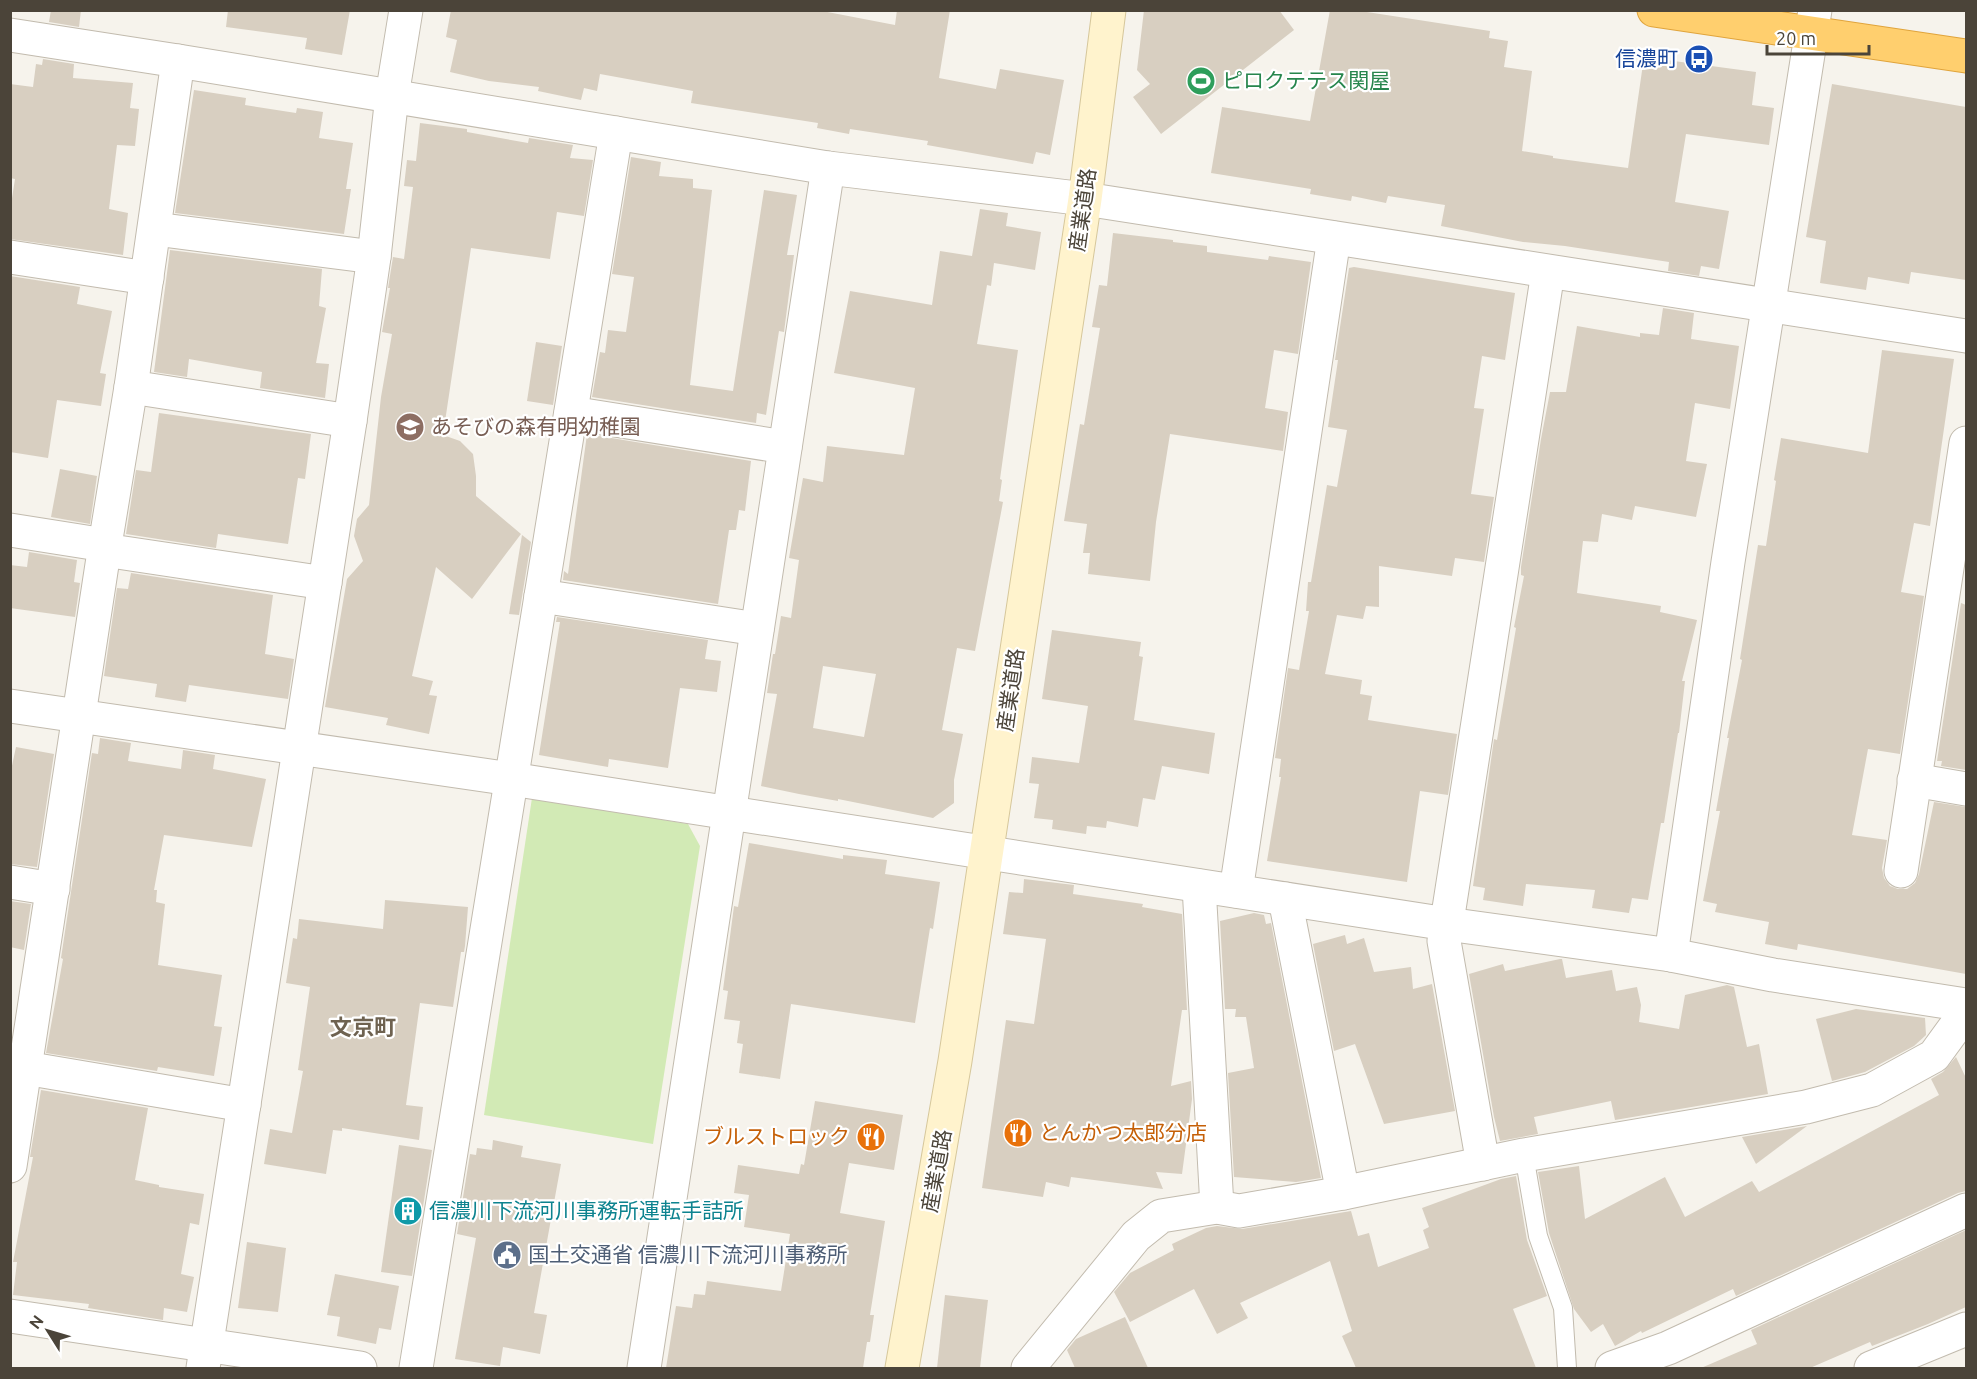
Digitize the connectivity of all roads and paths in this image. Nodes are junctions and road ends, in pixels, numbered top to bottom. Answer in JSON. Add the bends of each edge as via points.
{"nodes":[{"id":1,"x":406,"y":10,"type":"edge"},
{"id":2,"x":1109,"y":10,"type":"edge"},
{"id":3,"x":1654,"y":10,"type":"edge"},
{"id":4,"x":1814,"y":22,"type":"edge"},
{"id":5,"x":10,"y":35,"type":"edge"},
{"id":6,"x":1966,"y":56,"type":"edge"},
{"id":7,"x":178,"y":61,"type":"junction"},
{"id":8,"x":392,"y":96,"type":"junction"},
{"id":9,"x":616,"y":133,"type":"junction"},
{"id":10,"x":828,"y":168,"type":"junction"},
{"id":11,"x":1085,"y":199,"type":"junction"},
{"id":12,"x":154,"y":229,"type":"junction"},
{"id":13,"x":1334,"y":238,"type":"junction"},
{"id":14,"x":374,"y":256,"type":"junction"},
{"id":15,"x":10,"y":257,"type":"edge"},
{"id":16,"x":1548,"y":272,"type":"junction"},
{"id":17,"x":147,"y":278,"type":"junction"},
{"id":18,"x":1768,"y":307,"type":"junction"},
{"id":19,"x":1966,"y":336,"type":"edge"},
{"id":20,"x":130,"y":387,"type":"junction"},
{"id":21,"x":571,"y":413,"type":"junction"},
{"id":22,"x":350,"y":422,"type":"junction"},
{"id":23,"x":1966,"y":443,"type":"edge"},
{"id":24,"x":785,"y":447,"type":"junction"},
{"id":25,"x":10,"y":530,"type":"edge"},
{"id":26,"x":104,"y":548,"type":"junction"},
{"id":27,"x":325,"y":583,"type":"junction"},
{"id":28,"x":541,"y":596,"type":"junction"},
{"id":29,"x":757,"y":629,"type":"junction"},
{"id":30,"x":10,"y":706,"type":"edge"},
{"id":31,"x":79,"y":715,"type":"junction"},
{"id":32,"x":299,"y":747,"type":"junction"},
{"id":33,"x":511,"y":779,"type":"junction"},
{"id":34,"x":1914,"y":780,"type":"junction"},
{"id":35,"x":1966,"y":789,"type":"edge"},
{"id":36,"x":729,"y":813,"type":"junction"},
{"id":37,"x":987,"y":853,"type":"junction"},
{"id":38,"x":1901,"y":871,"type":"dead end"},
{"id":39,"x":10,"y":882,"type":"edge"},
{"id":40,"x":1199,"y":886,"type":"junction"},
{"id":41,"x":53,"y":889,"type":"junction"},
{"id":42,"x":1236,"y":891,"type":"junction"},
{"id":43,"x":1284,"y":899,"type":"junction"},
{"id":44,"x":1447,"y":924,"type":"junction"},
{"id":45,"x":1671,"y":955,"type":"junction"},
{"id":46,"x":1966,"y":1005,"type":"edge"},
{"id":47,"x":1966,"y":1012,"type":"edge"},
{"id":48,"x":25,"y":1068,"type":"junction"},
{"id":49,"x":244,"y":1106,"type":"junction"},
{"id":50,"x":1524,"y":1155,"type":"junction"},
{"id":51,"x":1483,"y":1164,"type":"junction"},
{"id":52,"x":10,"y":1166,"type":"edge"},
{"id":53,"x":1343,"y":1192,"type":"junction"},
{"id":54,"x":1217,"y":1207,"type":"junction"},
{"id":55,"x":1966,"y":1210,"type":"edge"},
{"id":56,"x":10,"y":1316,"type":"edge"},
{"id":57,"x":1966,"y":1329,"type":"edge"},
{"id":58,"x":205,"y":1357,"type":"edge"},
{"id":59,"x":360,"y":1368,"type":"edge"},
{"id":60,"x":416,"y":1368,"type":"edge"},
{"id":61,"x":644,"y":1368,"type":"edge"},
{"id":62,"x":902,"y":1368,"type":"edge"},
{"id":63,"x":1028,"y":1368,"type":"edge"},
{"id":64,"x":1567,"y":1368,"type":"edge"},
{"id":65,"x":1612,"y":1368,"type":"edge"},
{"id":66,"x":1871,"y":1368,"type":"edge"}],
"edges":[{"from":1,"to":8,"type":"street"},
{"from":2,"to":11,"type":"street","name":"産業道路"},
{"from":3,"to":4,"type":"highway"},
{"from":4,"to":6,"type":"highway"},
{"from":4,"to":18,"type":"street"},
{"from":5,"to":7,"type":"street"},
{"from":7,"to":8,"type":"street"},
{"from":7,"to":12,"type":"street"},
{"from":8,"to":9,"type":"street"},
{"from":8,"to":14,"type":"street"},
{"from":9,"to":10,"type":"street"},
{"from":9,"to":21,"type":"street"},
{"from":10,"to":11,"type":"street"},
{"from":10,"to":24,"type":"street"},
{"from":11,"to":13,"type":"street"},
{"from":11,"to":37,"type":"street","name":"産業道路"},
{"from":12,"to":14,"type":"street"},
{"from":12,"to":17,"type":"street"},
{"from":13,"to":16,"type":"street"},
{"from":13,"to":42,"type":"street"},
{"from":14,"to":22,"type":"street"},
{"from":15,"to":17,"type":"street"},
{"from":16,"to":18,"type":"street"},
{"from":16,"to":44,"type":"street"},
{"from":17,"to":20,"type":"street"},
{"from":18,"to":19,"type":"street"},
{"from":18,"to":45,"type":"street"},
{"from":20,"to":22,"type":"street"},
{"from":20,"to":26,"type":"street"},
{"from":21,"to":24,"type":"street"},
{"from":21,"to":28,"type":"street"},
{"from":22,"to":27,"type":"street"},
{"from":23,"to":34,"type":"street"},
{"from":24,"to":29,"type":"street"},
{"from":25,"to":26,"type":"street"},
{"from":26,"to":27,"type":"street"},
{"from":26,"to":31,"type":"street"},
{"from":27,"to":32,"type":"street"},
{"from":28,"to":29,"type":"street"},
{"from":28,"to":33,"type":"street"},
{"from":29,"to":36,"type":"street"},
{"from":30,"to":31,"type":"street"},
{"from":31,"to":32,"type":"street"},
{"from":31,"to":41,"type":"street"},
{"from":32,"to":33,"type":"street"},
{"from":32,"to":49,"type":"street"},
{"from":33,"to":36,"type":"street"},
{"from":33,"to":60,"type":"street"},
{"from":34,"to":35,"type":"street"},
{"from":34,"to":38,"type":"street"},
{"from":36,"to":37,"type":"street"},
{"from":36,"to":61,"type":"street"},
{"from":37,"to":40,"type":"street"},
{"from":37,"to":62,"type":"street","name":"産業道路"},
{"from":39,"to":41,"type":"street"},
{"from":40,"to":42,"type":"street"},
{"from":40,"to":54,"type":"street"},
{"from":41,"to":48,"type":"street"},
{"from":42,"to":43,"type":"street"},
{"from":43,"to":44,"type":"street"},
{"from":43,"to":53,"type":"street"},
{"from":44,"to":45,"type":"street"},
{"from":44,"to":51,"type":"street","via":[[1444,941]]},
{"from":45,"to":46,"type":"street"},
{"from":47,"to":50,"type":"street","via":[[1934,1056],[1872,1090],[1806,1107]]},
{"from":48,"to":49,"type":"street"},
{"from":48,"to":52,"type":"street"},
{"from":49,"to":58,"type":"street"},
{"from":50,"to":51,"type":"street"},
{"from":50,"to":64,"type":"lane","via":[[1538,1236],[1563,1308]]},
{"from":51,"to":53,"type":"street"},
{"from":53,"to":54,"type":"street","via":[[1239,1210]]},
{"from":54,"to":63,"type":"street","via":[[1161,1216],[1136,1236]]},
{"from":55,"to":65,"type":"street","via":[[1668,1348]]},
{"from":56,"to":58,"type":"street"},
{"from":57,"to":66,"type":"street"},
{"from":58,"to":59,"type":"street"}]}
